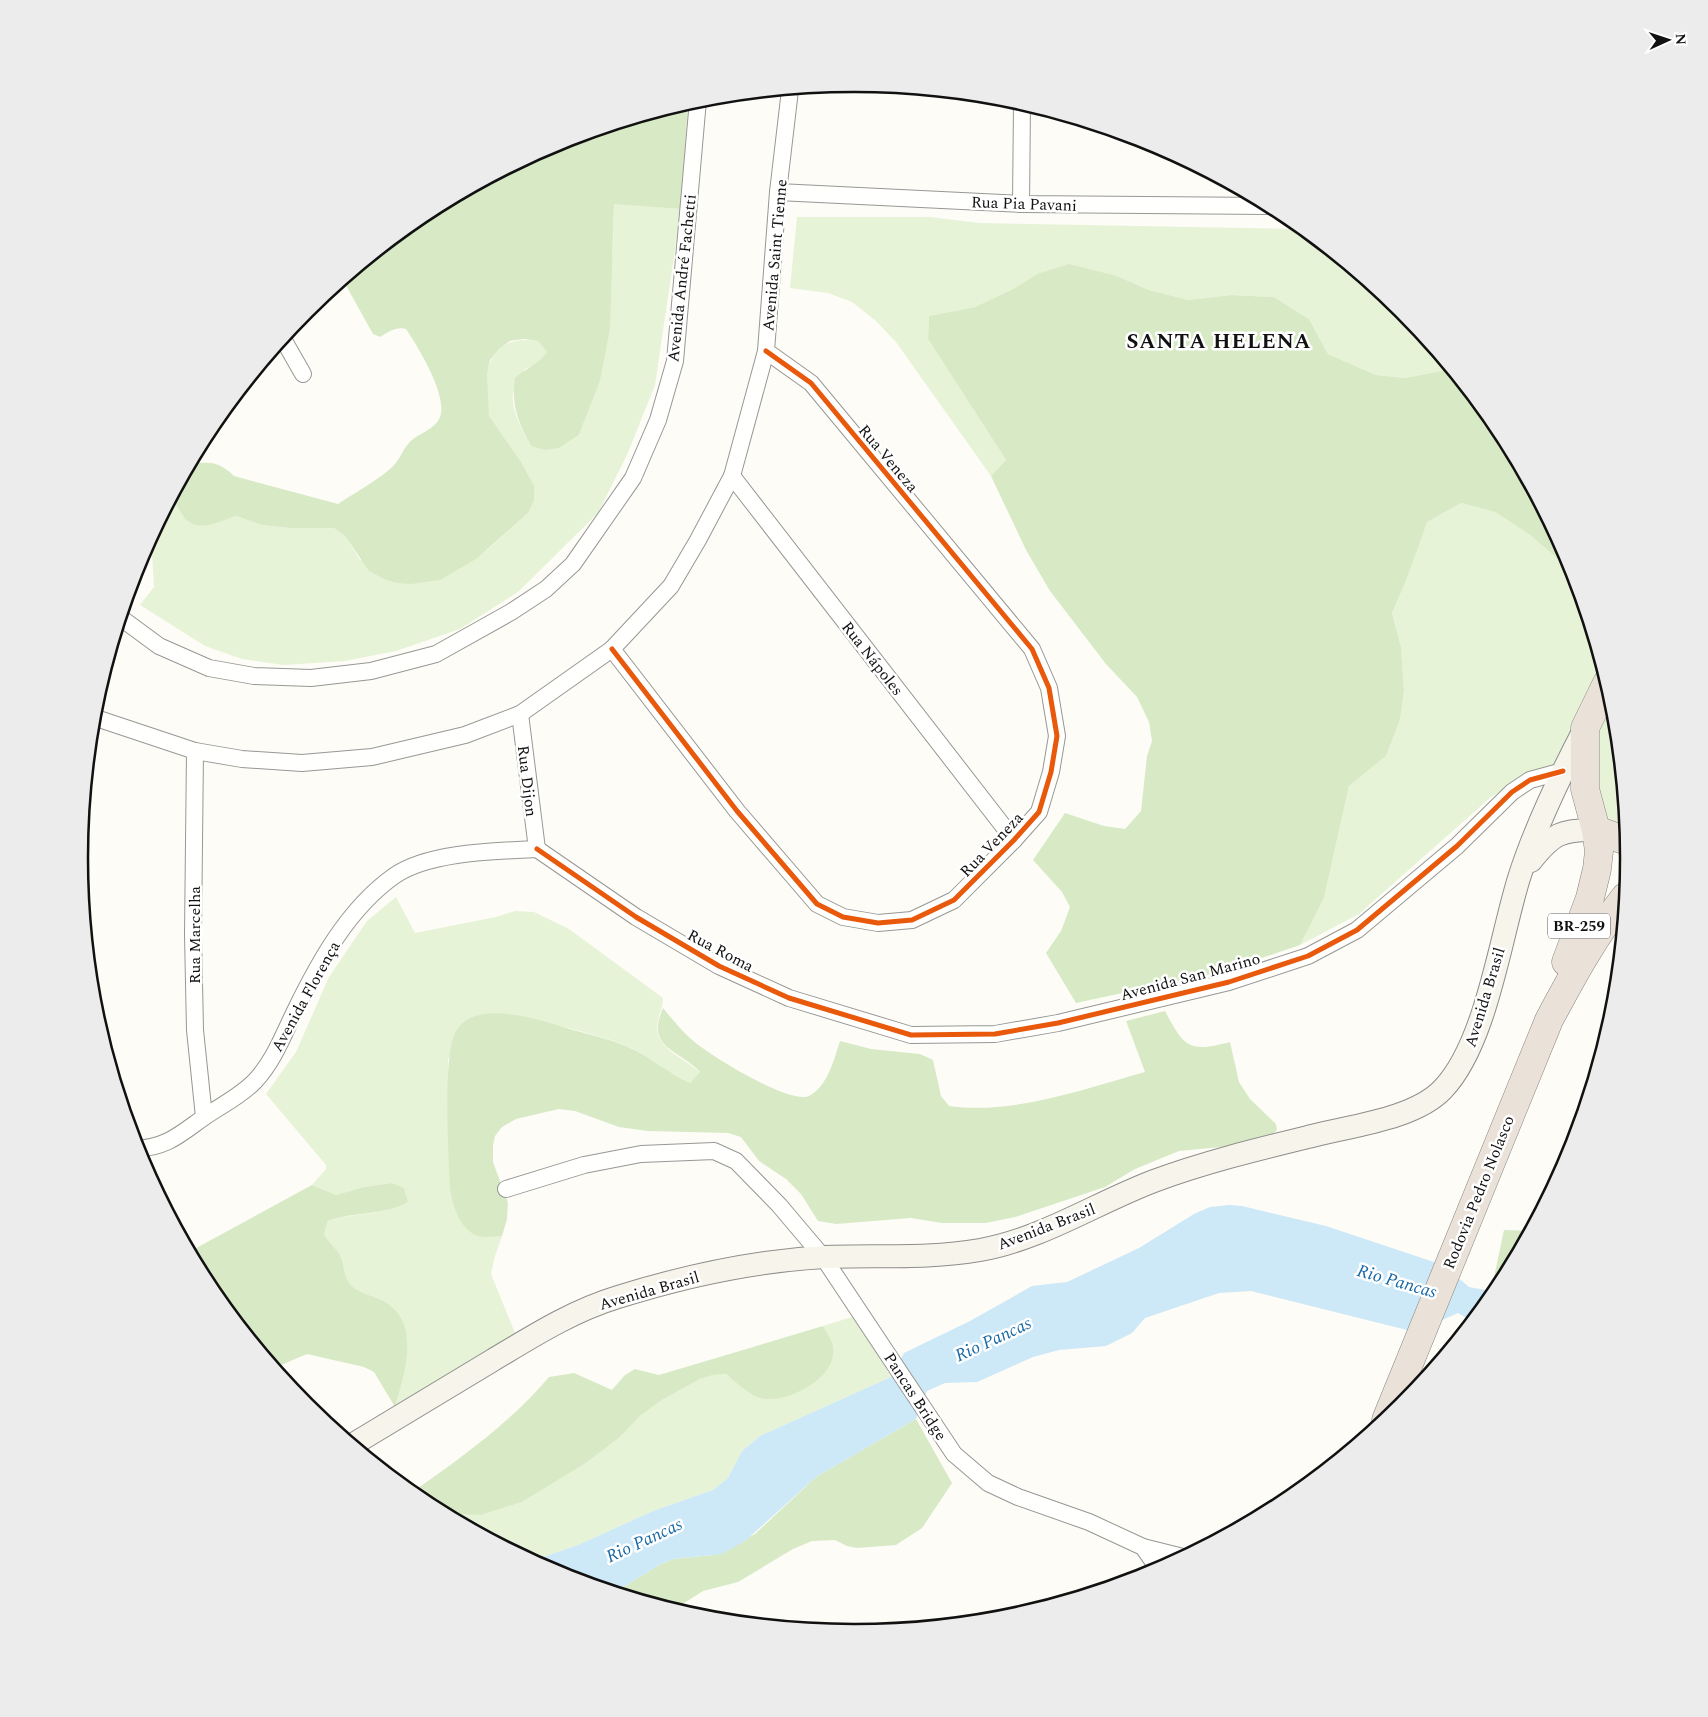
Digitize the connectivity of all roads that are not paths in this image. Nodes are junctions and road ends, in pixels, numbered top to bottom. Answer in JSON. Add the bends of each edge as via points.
{"nodes":[{"id":1,"x":789,"y":95,"type":"edge"},
{"id":2,"x":697,"y":109,"type":"edge"},
{"id":3,"x":1022,"y":111,"type":"edge"},
{"id":4,"x":778,"y":192,"type":"junction"},
{"id":5,"x":1022,"y":204,"type":"junction"},
{"id":6,"x":1255,"y":206,"type":"edge"},
{"id":7,"x":286,"y":344,"type":"edge"},
{"id":8,"x":766,"y":351,"type":"junction"},
{"id":9,"x":303,"y":374,"type":"dead end"},
{"id":10,"x":732,"y":476,"type":"junction"},
{"id":11,"x":125,"y":621,"type":"edge"},
{"id":12,"x":612,"y":649,"type":"junction"},
{"id":13,"x":1602,"y":693,"type":"edge"},
{"id":14,"x":520,"y":714,"type":"junction"},
{"id":15,"x":100,"y":719,"type":"edge"},
{"id":16,"x":1585,"y":728,"type":"junction"},
{"id":17,"x":196,"y":751,"type":"junction"},
{"id":18,"x":1563,"y":772,"type":"junction"},
{"id":19,"x":1596,"y":830,"type":"junction"},
{"id":20,"x":1620,"y":838,"type":"edge"},
{"id":21,"x":1014,"y":840,"type":"junction"},
{"id":22,"x":537,"y":848,"type":"junction"},
{"id":23,"x":1520,"y":875,"type":"junction"},
{"id":24,"x":1619,"y":904,"type":"edge"},
{"id":25,"x":1549,"y":1020,"type":"junction"},
{"id":26,"x":911,"y":1035,"type":"joint"},
{"id":27,"x":204,"y":1117,"type":"junction"},
{"id":28,"x":145,"y":1149,"type":"edge"},
{"id":29,"x":506,"y":1189,"type":"dead end"},
{"id":30,"x":823,"y":1257,"type":"junction"},
{"id":31,"x":1393,"y":1403,"type":"edge"},
{"id":32,"x":357,"y":1442,"type":"edge"},
{"id":33,"x":1143,"y":1547,"type":"junction"},
{"id":34,"x":1174,"y":1555,"type":"edge"},
{"id":35,"x":1155,"y":1563,"type":"edge"}],
"edges":[{"from":1,"to":4,"type":"street","name":"Avenida Saint Tienne"},
{"from":2,"to":11,"type":"street","name":"Avenida André Fachetti","via":[[675,361],[658,420],[633,478],[573,564],[546,589],[436,654],[371,671],[311,678],[254,676],[208,668],[158,646]]},
{"from":3,"to":5,"type":"street"},
{"from":4,"to":5,"type":"street","name":"Rua Pia Pavani"},
{"from":4,"to":8,"type":"street","name":"Avenida Saint Tienne"},
{"from":5,"to":6,"type":"street","name":"Rua Pia Pavani"},
{"from":7,"to":9,"type":"street"},
{"from":8,"to":10,"type":"street","name":"Avenida Saint Tienne"},
{"from":8,"to":21,"type":"street","name":"Rua Veneza","via":[[811,383],[1032,649],[1049,688],[1057,736],[1039,812]]},
{"from":10,"to":12,"type":"street","name":"Avenida Saint Tienne","via":[[671,586]]},
{"from":10,"to":21,"type":"street","name":"Rua Nápoles"},
{"from":12,"to":14,"type":"street","name":"Avenida Saint Tienne"},
{"from":12,"to":21,"type":"street","name":"Rua Veneza","via":[[737,811],[817,904],[843,917],[878,923],[912,920],[954,900]]},
{"from":13,"to":16,"type":"highway","name":"Rodovia Pedro Nolasco","number":"BR-259"},
{"from":14,"to":17,"type":"street","name":"Avenida Saint Tienne","via":[[464,735],[372,757],[302,763],[242,759]]},
{"from":14,"to":22,"type":"street","name":"Rua Dijon"},
{"from":15,"to":17,"type":"street","name":"Avenida Saint Tienne"},
{"from":16,"to":18,"type":"main road","name":"Avenida Brasil"},
{"from":16,"to":19,"type":"highway","name":"Rodovia Pedro Nolasco","number":"BR-259","via":[[1584,789]]},
{"from":17,"to":27,"type":"street","name":"Rua Marcelha","via":[[194,1030]]},
{"from":18,"to":23,"type":"main road","name":"Avenida Brasil"},
{"from":18,"to":26,"type":"street","name":"Avenida San Marino","via":[[1530,780],[1512,792],[1457,846],[1357,930],[1308,956],[1229,982],[1058,1023],[996,1034]]},
{"from":19,"to":20,"type":"highway"},
{"from":19,"to":23,"type":"main road","name":"Avenida Brasil","via":[[1559,834],[1546,842]]},
{"from":19,"to":25,"type":"highway","name":"Rodovia Pedro Nolasco","number":"BR-259","via":[[1599,851],[1590,898],[1559,981]]},
{"from":22,"to":26,"type":"street","name":"Rua Roma","via":[[636,917],[719,966],[789,998]]},
{"from":22,"to":27,"type":"street","name":"Avenida Florença","via":[[433,859],[395,875],[360,906],[327,952],[276,1052],[255,1081]]},
{"from":23,"to":30,"type":"main road","name":"Avenida Brasil","via":[[1478,1024],[1462,1066],[1440,1092],[1416,1108],[1209,1162],[1151,1182],[1018,1240],[981,1250],[937,1255]]},
{"from":24,"to":25,"type":"highway","name":"Rodovia Pedro Nolasco","number":"BR-259","via":[[1580,962]]},
{"from":25,"to":31,"type":"highway","name":"Rodovia Pedro Nolasco","number":"BR-259"},
{"from":27,"to":28,"type":"street","name":"Avenida Florença","via":[[182,1134],[154,1148]]},
{"from":29,"to":30,"type":"street","name":"Pancas Bridge","via":[[584,1165],[641,1154],[714,1151],[736,1161],[780,1205]]},
{"from":30,"to":32,"type":"main road","name":"Avenida Brasil","via":[[752,1264],[686,1278],[616,1297],[572,1314]]},
{"from":30,"to":33,"type":"street","name":"Pancas Bridge","via":[[954,1454],[988,1483]]},
{"from":33,"to":34,"type":"street","name":"Pancas Bridge"},
{"from":33,"to":35,"type":"street"}]}
